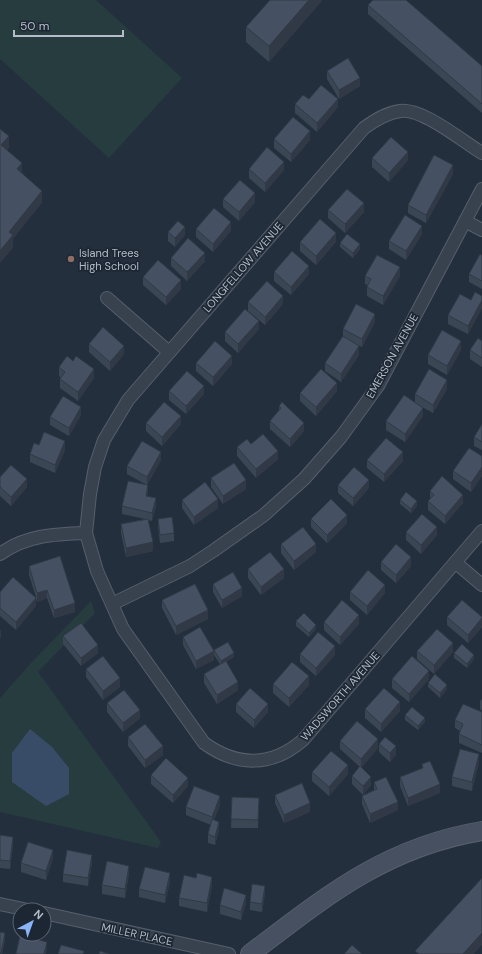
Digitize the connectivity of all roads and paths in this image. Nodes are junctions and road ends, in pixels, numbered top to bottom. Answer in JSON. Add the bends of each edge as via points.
{"nodes":[{"id":1,"x":482,"y":153,"type":"edge"},
{"id":2,"x":482,"y":189,"type":"edge"},
{"id":3,"x":465,"y":221,"type":"junction"},
{"id":4,"x":482,"y":230,"type":"edge"},
{"id":5,"x":107,"y":298,"type":"dead end"},
{"id":6,"x":168,"y":352,"type":"junction"},
{"id":7,"x":482,"y":531,"type":"edge"},
{"id":8,"x":86,"y":533,"type":"junction"},
{"id":9,"x":0,"y":554,"type":"edge"},
{"id":10,"x":456,"y":563,"type":"junction"},
{"id":11,"x":482,"y":585,"type":"edge"},
{"id":12,"x":112,"y":604,"type":"junction"},
{"id":13,"x":482,"y":831,"type":"edge"},
{"id":14,"x":0,"y":904,"type":"edge"},
{"id":15,"x":12,"y":907,"type":"edge"},
{"id":16,"x":52,"y":916,"type":"edge"},
{"id":17,"x":230,"y":954,"type":"edge"},
{"id":18,"x":250,"y":954,"type":"edge"}],
"edges":[{"from":1,"to":6,"type":"street","name":"LONGFELLOW AVENUE","via":[[423,115],[402,111],[379,117],[356,136]]},
{"from":2,"to":3,"type":"street","name":"EMERSON AVENUE"},
{"from":3,"to":4,"type":"street"},
{"from":3,"to":12,"type":"street","name":"EMERSON AVENUE","via":[[378,386],[341,437],[304,479],[264,515],[190,566]]},
{"from":5,"to":6,"type":"street"},
{"from":6,"to":8,"type":"street","name":"LONGFELLOW AVENUE","via":[[128,400],[104,440],[91,487]]},
{"from":7,"to":10,"type":"street","name":"WADSWORTH AVENUE"},
{"from":8,"to":9,"type":"street","via":[[37,536],[11,546]]},
{"from":8,"to":12,"type":"street","name":"WADSWORTH AVENUE","via":[[97,571]]},
{"from":10,"to":11,"type":"street"},
{"from":10,"to":12,"type":"street","name":"WADSWORTH AVENUE","via":[[303,740],[293,749],[261,761],[235,760],[216,752],[204,743],[123,629]]},
{"from":13,"to":18,"type":"main road","via":[[426,844],[380,863],[336,889]]},
{"from":14,"to":15,"type":"street"},
{"from":16,"to":17,"type":"street","name":"MILLER PLACE"}]}
